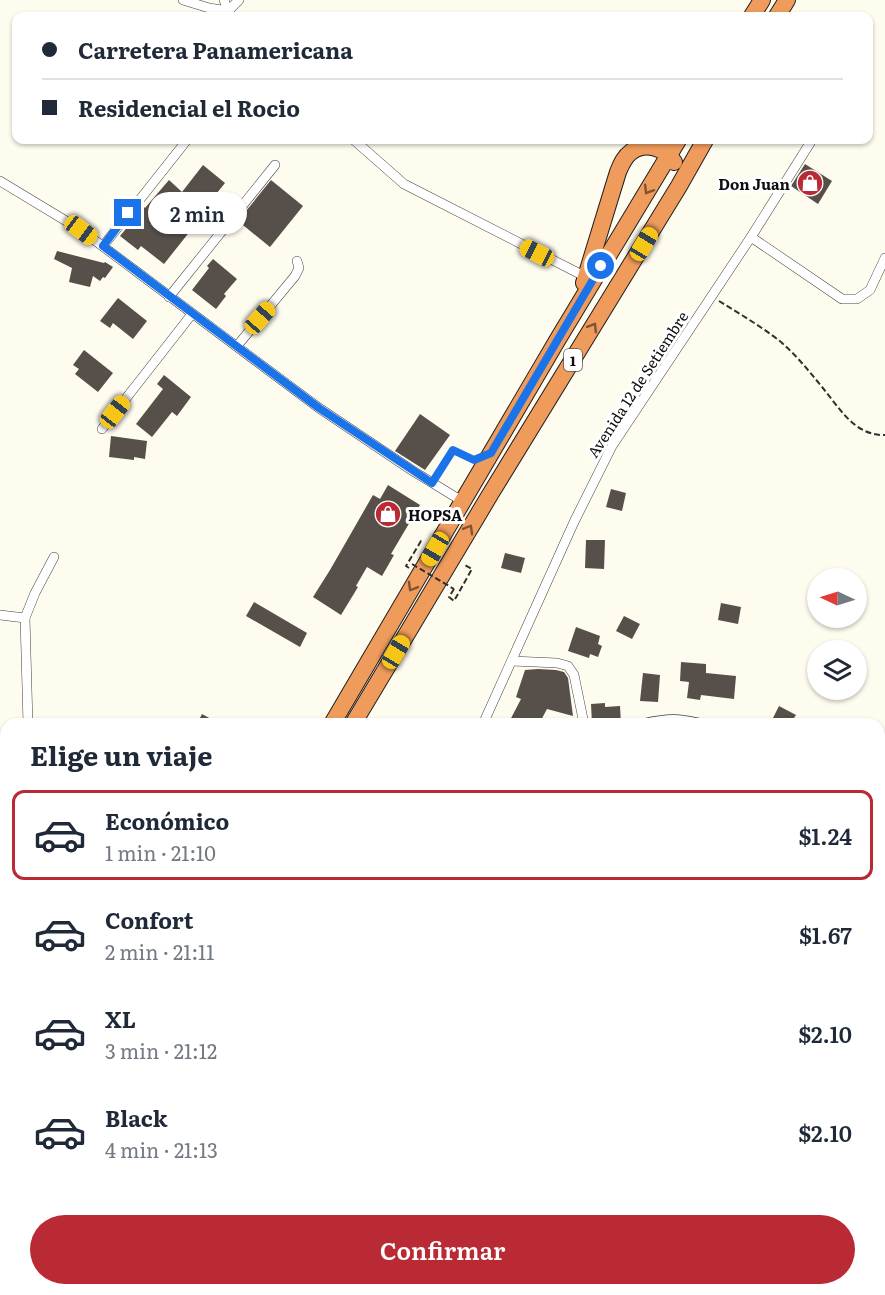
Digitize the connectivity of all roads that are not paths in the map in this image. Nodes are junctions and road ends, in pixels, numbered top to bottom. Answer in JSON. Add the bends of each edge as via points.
{"nodes":[{"id":1,"x":183,"y":0,"type":"edge"},
{"id":2,"x":222,"y":12,"type":"edge"},
{"id":3,"x":184,"y":144,"type":"edge"},
{"id":4,"x":359,"y":144,"type":"edge"},
{"id":5,"x":676,"y":144,"type":"edge"},
{"id":6,"x":703,"y":144,"type":"edge"},
{"id":7,"x":809,"y":144,"type":"edge"},
{"id":8,"x":669,"y":155,"type":"junction"},
{"id":9,"x":275,"y":165,"type":"dead end"},
{"id":10,"x":0,"y":181,"type":"edge"},
{"id":11,"x":679,"y":186,"type":"junction"},
{"id":12,"x":751,"y":237,"type":"junction"},
{"id":13,"x":103,"y":246,"type":"junction"},
{"id":14,"x":885,"y":258,"type":"edge"},
{"id":15,"x":297,"y":261,"type":"dead end"},
{"id":16,"x":586,"y":277,"type":"junction"},
{"id":17,"x":170,"y":297,"type":"junction"},
{"id":18,"x":574,"y":313,"type":"junction"},
{"id":19,"x":192,"y":314,"type":"junction"},
{"id":20,"x":237,"y":346,"type":"junction"},
{"id":21,"x":102,"y":429,"type":"dead end"},
{"id":22,"x":491,"y":453,"type":"junction"},
{"id":23,"x":432,"y":483,"type":"junction"},
{"id":24,"x":491,"y":493,"type":"junction"},
{"id":25,"x":462,"y":501,"type":"junction"},
{"id":26,"x":54,"y":556,"type":"dead end"},
{"id":27,"x":0,"y":615,"type":"edge"},
{"id":28,"x":25,"y":618,"type":"junction"},
{"id":29,"x":512,"y":662,"type":"junction"},
{"id":30,"x":28,"y":718,"type":"edge"},
{"id":31,"x":335,"y":718,"type":"edge"},
{"id":32,"x":357,"y":718,"type":"edge"},
{"id":33,"x":486,"y":718,"type":"edge"},
{"id":34,"x":583,"y":718,"type":"edge"},
{"id":35,"x":669,"y":718,"type":"edge"},
{"id":36,"x":686,"y":718,"type":"edge"}],
"edges":[{"from":1,"to":2,"type":"street"},
{"from":3,"to":13,"type":"street"},
{"from":4,"to":16,"type":"street","via":[[404,184]]},
{"from":5,"to":8,"type":"highway","number":"1"},
{"from":6,"to":11,"type":"highway","number":"1"},
{"from":7,"to":12,"type":"street","name":"Avenida 12 de Setiembre"},
{"from":8,"to":11,"type":"highway","via":[[676,166]]},
{"from":8,"to":16,"type":"highway","via":[[644,146],[625,158]]},
{"from":8,"to":18,"type":"highway","number":"1","one_way":true},
{"from":9,"to":17,"type":"street"},
{"from":10,"to":13,"type":"street"},
{"from":24,"to":11,"type":"highway","number":"1","one_way":true},
{"from":12,"to":14,"type":"street","via":[[842,299],[857,299],[870,290]]},
{"from":12,"to":29,"type":"street","name":"Avenida 12 de Setiembre","via":[[612,446]]},
{"from":13,"to":17,"type":"street"},
{"from":15,"to":20,"type":"street","via":[[295,276]]},
{"from":16,"to":18,"type":"highway"},
{"from":17,"to":19,"type":"street"},
{"from":18,"to":22,"type":"highway","number":"1"},
{"from":19,"to":20,"type":"street"},
{"from":19,"to":21,"type":"street"},
{"from":20,"to":23,"type":"street","via":[[319,408]]},
{"from":22,"to":23,"type":"lane","via":[[474,460],[453,450]]},
{"from":22,"to":25,"type":"highway","number":"1"},
{"from":23,"to":25,"type":"street"},
{"from":24,"to":25,"type":"highway","via":[[475,502]]},
{"from":32,"to":24,"type":"highway","number":"1","one_way":true},
{"from":25,"to":31,"type":"highway","number":"1","one_way":true},
{"from":26,"to":28,"type":"street"},
{"from":27,"to":28,"type":"street"},
{"from":28,"to":30,"type":"street"},
{"from":29,"to":33,"type":"street","name":"Avenida 12 de Setiembre"},
{"from":29,"to":34,"type":"street","via":[[568,666],[574,675]]},
{"from":35,"to":36,"type":"lane"}]}
